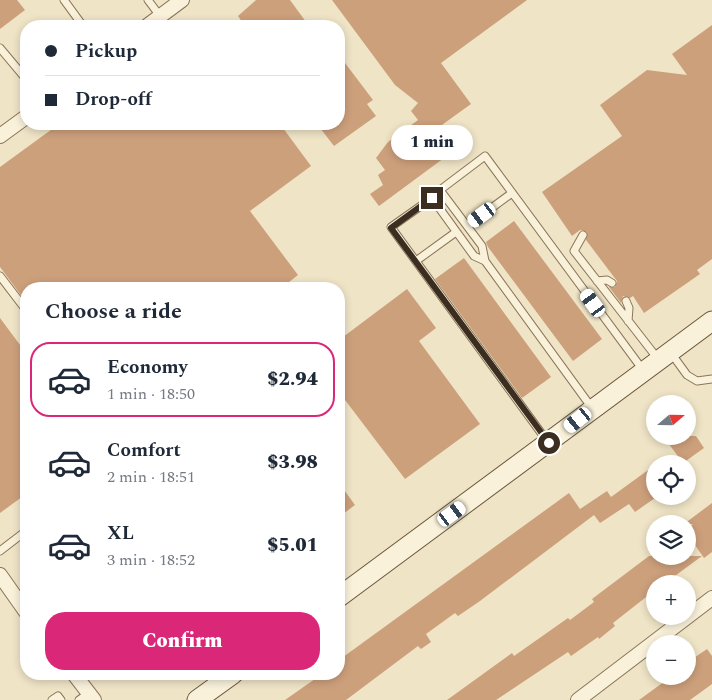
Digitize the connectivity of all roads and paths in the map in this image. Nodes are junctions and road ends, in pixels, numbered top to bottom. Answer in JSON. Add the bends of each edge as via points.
{"nodes":[{"id":1,"x":64,"y":0,"type":"edge"},
{"id":2,"x":148,"y":0,"type":"edge"},
{"id":3,"x":182,"y":0,"type":"edge"},
{"id":4,"x":160,"y":16,"type":"junction"},
{"id":5,"x":79,"y":20,"type":"edge"},
{"id":6,"x":155,"y":20,"type":"edge"},
{"id":7,"x":0,"y":48,"type":"edge"},
{"id":8,"x":20,"y":71,"type":"edge"},
{"id":9,"x":20,"y":121,"type":"edge"},
{"id":10,"x":0,"y":136,"type":"edge"},
{"id":11,"x":512,"y":193,"type":"junction"},
{"id":12,"x":467,"y":226,"type":"junction"},
{"id":13,"x":456,"y":232,"type":"junction"},
{"id":14,"x":583,"y":235,"type":"dead end"},
{"id":15,"x":416,"y":261,"type":"junction"},
{"id":16,"x":485,"y":261,"type":"junction"},
{"id":17,"x":0,"y":276,"type":"edge"},
{"id":18,"x":597,"y":281,"type":"junction"},
{"id":19,"x":612,"y":283,"type":"dead end"},
{"id":20,"x":626,"y":301,"type":"dead end"},
{"id":21,"x":20,"y":302,"type":"edge"},
{"id":22,"x":628,"y":321,"type":"junction"},
{"id":23,"x":712,"y":321,"type":"edge"},
{"id":24,"x":657,"y":360,"type":"junction"},
{"id":25,"x":712,"y":379,"type":"edge"},
{"id":26,"x":592,"y":408,"type":"junction"},
{"id":27,"x":549,"y":443,"type":"junction"},
{"id":28,"x":20,"y":536,"type":"edge"},
{"id":29,"x":0,"y":551,"type":"edge"},
{"id":30,"x":0,"y":575,"type":"edge"},
{"id":31,"x":345,"y":593,"type":"edge"},
{"id":32,"x":712,"y":598,"type":"edge"},
{"id":33,"x":20,"y":603,"type":"edge"},
{"id":34,"x":77,"y":680,"type":"edge"},
{"id":35,"x":225,"y":680,"type":"edge"},
{"id":36,"x":87,"y":698,"type":"edge"},
{"id":37,"x":52,"y":700,"type":"edge"},
{"id":38,"x":61,"y":700,"type":"edge"},
{"id":39,"x":197,"y":700,"type":"edge"},
{"id":40,"x":578,"y":700,"type":"edge"}],
"edges":[{"from":1,"to":5,"type":"lane"},
{"from":2,"to":4,"type":"lane"},
{"from":3,"to":4,"type":"street"},
{"from":4,"to":6,"type":"street"},
{"from":7,"to":8,"type":"lane"},
{"from":9,"to":10,"type":"street"},
{"from":11,"to":12,"type":"lane"},
{"from":11,"to":12,"type":"lane","via":[[485,156],[440,190]]},
{"from":11,"to":24,"type":"lane"},
{"from":12,"to":16,"type":"lane","via":[[482,246]]},
{"from":13,"to":15,"type":"lane"},
{"from":13,"to":15,"type":"lane","via":[[432,198],[391,228]]},
{"from":13,"to":16,"type":"lane","via":[[474,256]]},
{"from":14,"to":18,"type":"lane","via":[[574,251]]},
{"from":15,"to":27,"type":"lane"},
{"from":16,"to":26,"type":"lane"},
{"from":17,"to":21,"type":"lane"},
{"from":18,"to":19,"type":"lane"},
{"from":18,"to":22,"type":"lane"},
{"from":20,"to":22,"type":"lane"},
{"from":22,"to":24,"type":"lane"},
{"from":23,"to":24,"type":"main road"},
{"from":24,"to":25,"type":"lane","via":[[697,381]]},
{"from":24,"to":26,"type":"main road"},
{"from":26,"to":27,"type":"main road"},
{"from":27,"to":31,"type":"main road"},
{"from":28,"to":29,"type":"lane"},
{"from":30,"to":33,"type":"street"},
{"from":32,"to":40,"type":"street"},
{"from":34,"to":36,"type":"street"},
{"from":35,"to":39,"type":"main road"},
{"from":37,"to":38,"type":"lane","via":[[58,696]]}]}
